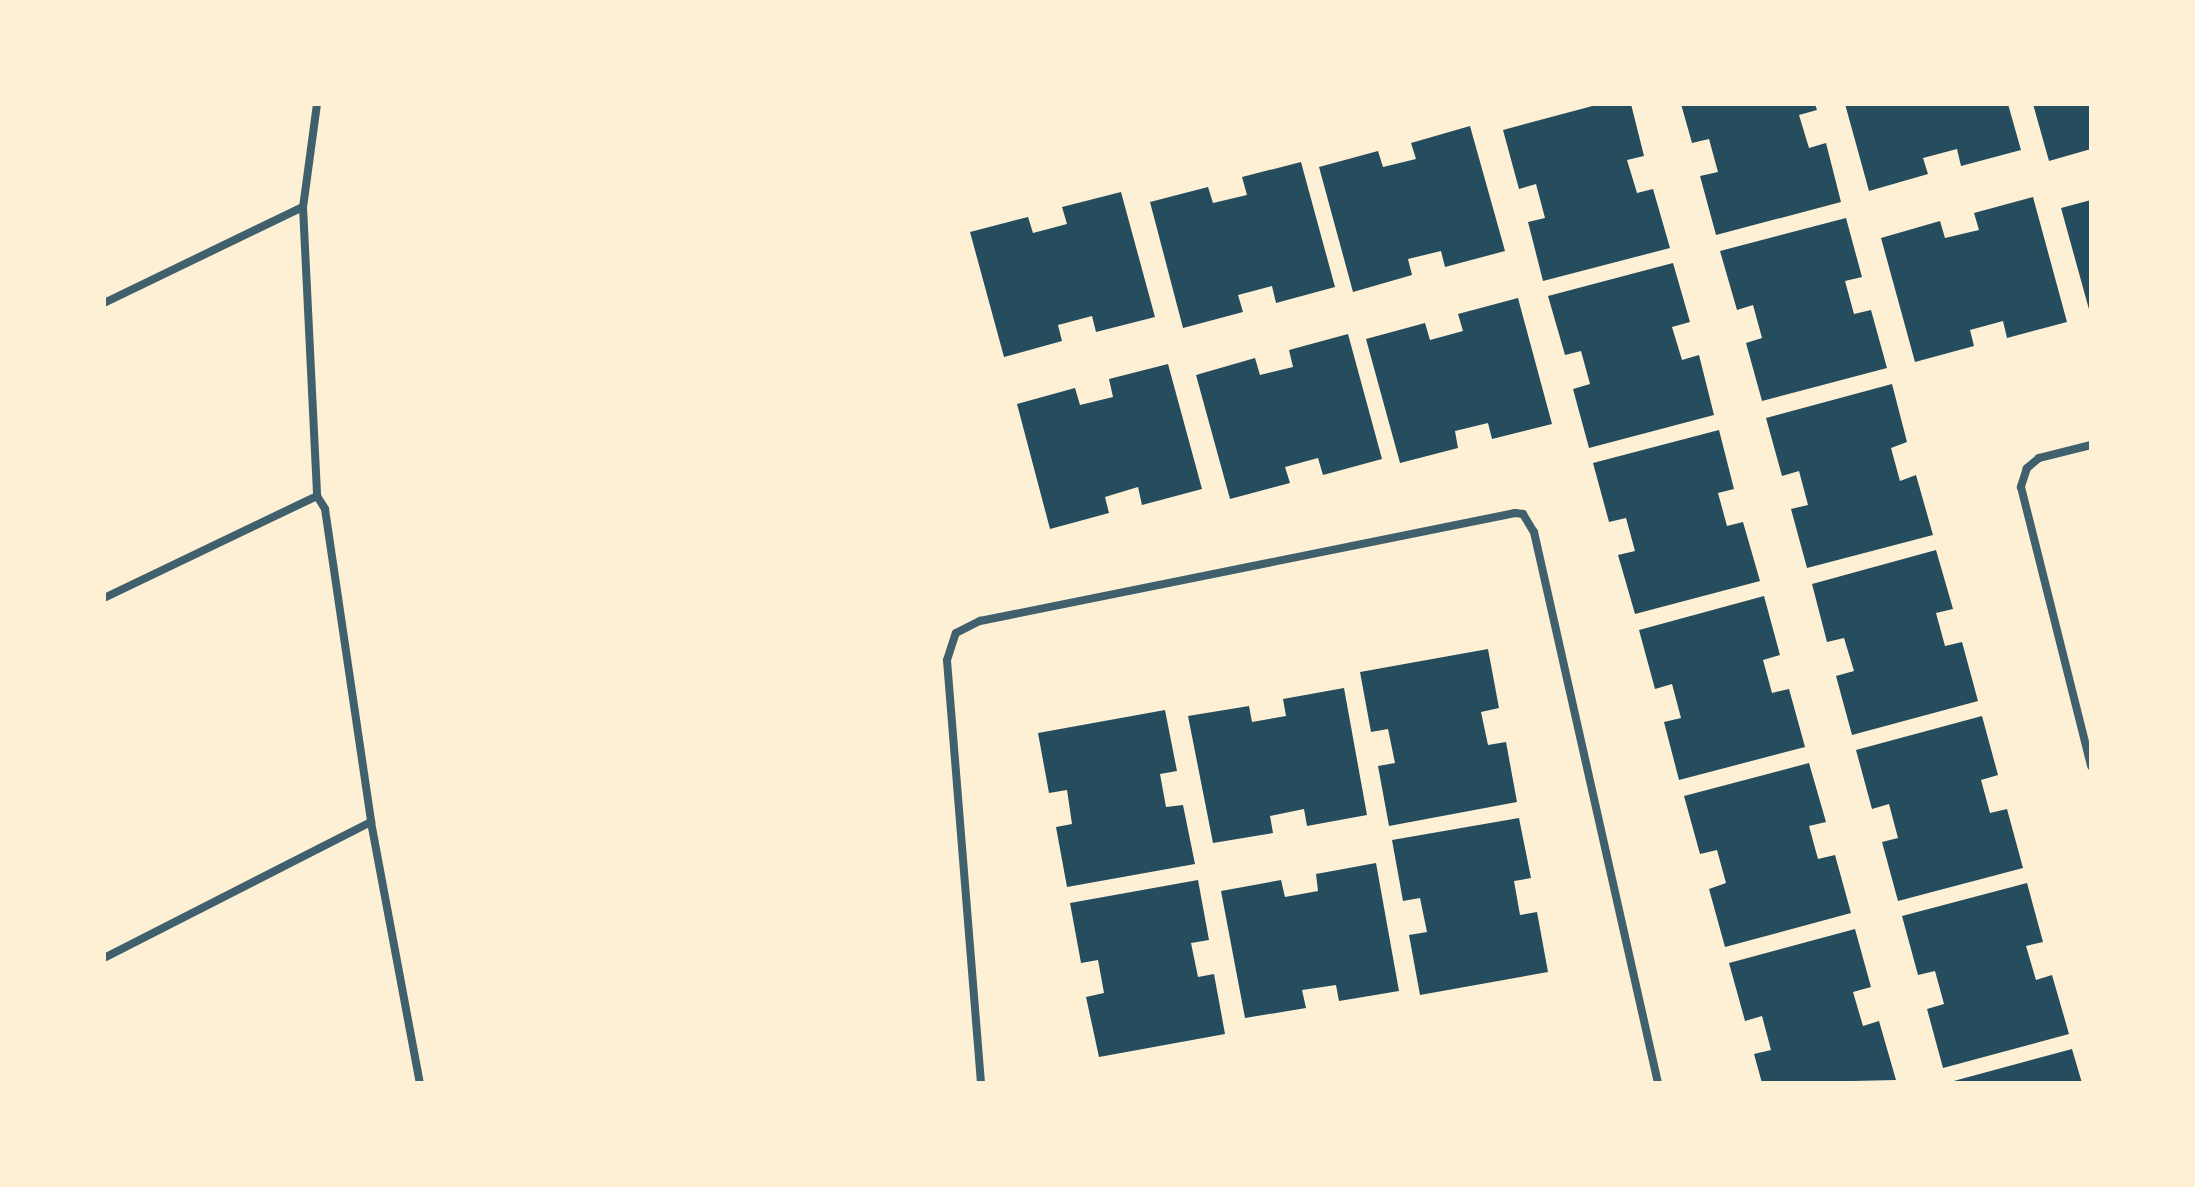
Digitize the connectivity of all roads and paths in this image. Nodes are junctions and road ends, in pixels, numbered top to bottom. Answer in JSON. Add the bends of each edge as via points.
{"nodes":[{"id":1,"x":317,"y":104,"type":"edge"},
{"id":2,"x":303,"y":207,"type":"junction"},
{"id":3,"x":104,"y":303,"type":"edge"},
{"id":4,"x":2091,"y":445,"type":"edge"},
{"id":5,"x":317,"y":496,"type":"junction"},
{"id":6,"x":104,"y":598,"type":"edge"},
{"id":7,"x":2091,"y":766,"type":"edge"},
{"id":8,"x":371,"y":822,"type":"junction"},
{"id":9,"x":104,"y":958,"type":"edge"},
{"id":10,"x":420,"y":1083,"type":"edge"},
{"id":11,"x":981,"y":1083,"type":"edge"},
{"id":12,"x":1658,"y":1083,"type":"edge"}],
"edges":[{"from":1,"to":2,"type":"street"},
{"from":2,"to":3,"type":"street"},
{"from":2,"to":5,"type":"street"},
{"from":4,"to":7,"type":"street","via":[[2039,458],[2027,468],[2021,487]]},
{"from":5,"to":6,"type":"street"},
{"from":5,"to":8,"type":"street","via":[[325,509]]},
{"from":8,"to":9,"type":"street"},
{"from":8,"to":10,"type":"street"},
{"from":11,"to":12,"type":"street","via":[[947,660],[956,633],[980,621],[1515,513],[1523,514],[1534,532]]}]}
